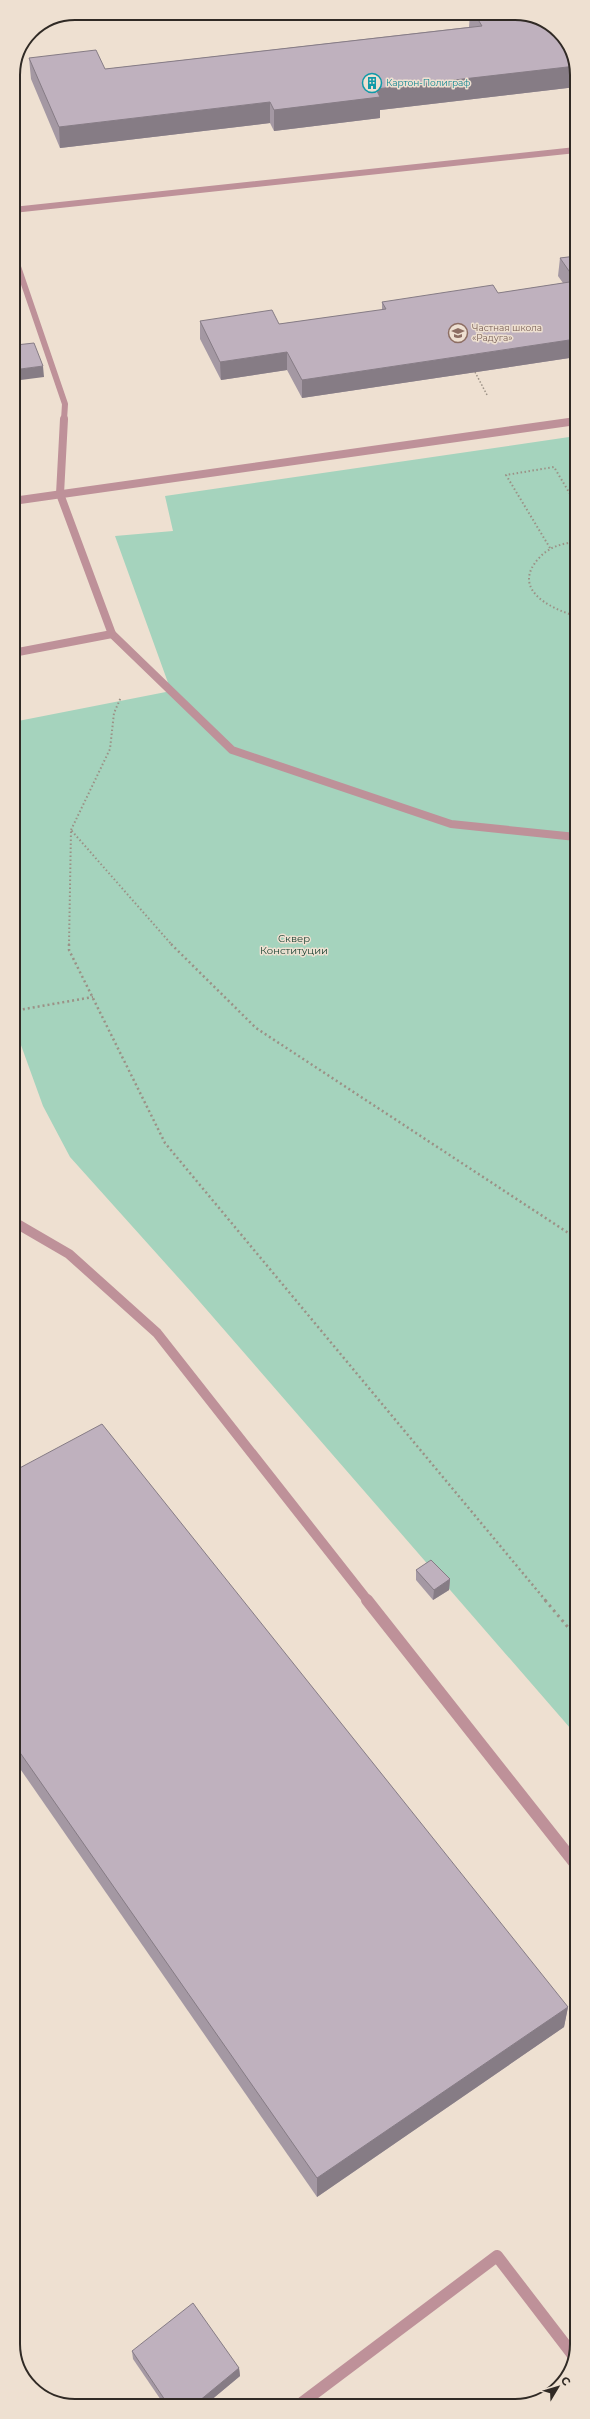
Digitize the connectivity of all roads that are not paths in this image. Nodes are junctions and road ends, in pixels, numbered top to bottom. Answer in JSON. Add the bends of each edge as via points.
{"nodes":[{"id":1,"x":570,"y":151,"type":"edge"},
{"id":2,"x":20,"y":209,"type":"edge"},
{"id":3,"x":20,"y":282,"type":"edge"},
{"id":4,"x":570,"y":422,"type":"edge"},
{"id":5,"x":60,"y":494,"type":"junction"},
{"id":6,"x":20,"y":500,"type":"edge"},
{"id":7,"x":112,"y":634,"type":"junction"},
{"id":8,"x":20,"y":652,"type":"edge"},
{"id":9,"x":570,"y":836,"type":"edge"},
{"id":10,"x":20,"y":1225,"type":"edge"},
{"id":11,"x":570,"y":1857,"type":"edge"},
{"id":12,"x":570,"y":2351,"type":"edge"},
{"id":13,"x":307,"y":2399,"type":"edge"}],
"edges":[{"from":1,"to":2,"type":"street"},
{"from":3,"to":5,"type":"street","via":[[65,404]]},
{"from":4,"to":5,"type":"street"},
{"from":5,"to":6,"type":"street"},
{"from":5,"to":7,"type":"street"},
{"from":7,"to":8,"type":"street"},
{"from":7,"to":9,"type":"street","via":[[232,750],[451,824]]},
{"from":10,"to":11,"type":"street","via":[[69,1254],[157,1333]]},
{"from":12,"to":13,"type":"street","via":[[497,2256]]}]}
